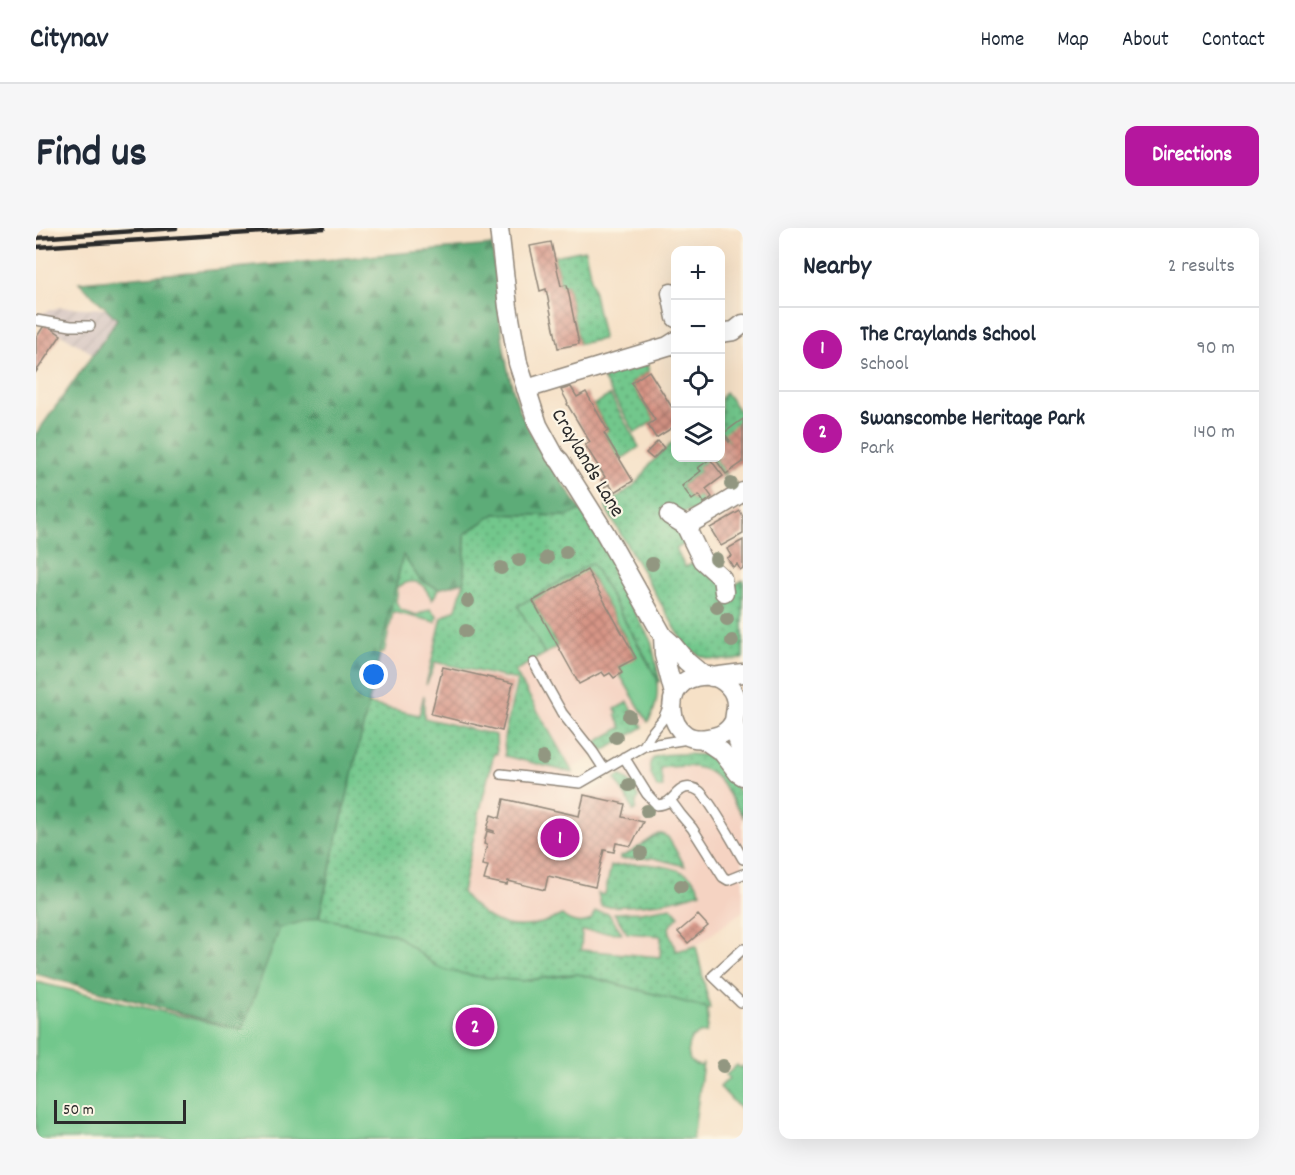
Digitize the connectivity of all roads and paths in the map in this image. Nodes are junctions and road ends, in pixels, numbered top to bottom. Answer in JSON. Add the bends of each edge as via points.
{"nodes":[{"id":1,"x":499,"y":228,"type":"edge"},
{"id":2,"x":36,"y":320,"type":"edge"},
{"id":3,"x":743,"y":324,"type":"edge"},
{"id":4,"x":90,"y":326,"type":"dead end"},
{"id":5,"x":725,"y":332,"type":"edge"},
{"id":6,"x":671,"y":344,"type":"edge"},
{"id":7,"x":526,"y":389,"type":"junction"},
{"id":8,"x":743,"y":492,"type":"edge"},
{"id":9,"x":669,"y":515,"type":"dead end"},
{"id":10,"x":686,"y":526,"type":"junction"},
{"id":11,"x":724,"y":592,"type":"dead end"},
{"id":12,"x":663,"y":636,"type":"junction"},
{"id":13,"x":534,"y":663,"type":"dead end"},
{"id":14,"x":743,"y":673,"type":"edge"},
{"id":15,"x":708,"y":676,"type":"junction"},
{"id":16,"x":674,"y":694,"type":"junction"},
{"id":17,"x":738,"y":709,"type":"edge"},
{"id":18,"x":698,"y":738,"type":"junction"},
{"id":19,"x":644,"y":746,"type":"junction"},
{"id":20,"x":624,"y":757,"type":"junction"},
{"id":21,"x":743,"y":759,"type":"edge"},
{"id":22,"x":603,"y":769,"type":"junction"},
{"id":23,"x":501,"y":774,"type":"dead end"},
{"id":24,"x":743,"y":776,"type":"edge"},
{"id":25,"x":670,"y":800,"type":"junction"},
{"id":26,"x":743,"y":860,"type":"edge"},
{"id":27,"x":743,"y":874,"type":"edge"},
{"id":28,"x":743,"y":949,"type":"edge"},
{"id":29,"x":743,"y":1002,"type":"edge"}],
"edges":[{"from":1,"to":7,"type":"street","name":"Craylands Lane","via":[[508,307]]},
{"from":2,"to":4,"type":"lane"},
{"from":3,"to":5,"type":"street"},
{"from":6,"to":7,"type":"street"},
{"from":7,"to":12,"type":"street","name":"Craylands Lane","via":[[541,432],[590,507]]},
{"from":8,"to":10,"type":"street"},
{"from":9,"to":10,"type":"street"},
{"from":10,"to":11,"type":"street","via":[[703,562],[722,578]]},
{"from":12,"to":15,"type":"street","name":"Craylands Lane","via":[[686,661]]},
{"from":12,"to":16,"type":"street","name":"Craylands Lane"},
{"from":13,"to":22,"type":"lane","via":[[562,713]]},
{"from":14,"to":15,"type":"street"},
{"from":15,"to":16,"type":"street","via":[[685,681]]},
{"from":15,"to":17,"type":"street","name":"Craylands Lane","via":[[730,687]]},
{"from":16,"to":18,"type":"street","name":"Craylands Lane","via":[[672,707],[677,724],[682,732]]},
{"from":16,"to":19,"type":"lane"},
{"from":17,"to":18,"type":"street","via":[[722,735]]},
{"from":17,"to":21,"type":"street","name":"Craylands Lane"},
{"from":18,"to":19,"type":"lane"},
{"from":18,"to":24,"type":"street","name":"Craylands Lane","via":[[722,752]]},
{"from":19,"to":20,"type":"lane"},
{"from":20,"to":22,"type":"lane"},
{"from":20,"to":25,"type":"lane","via":[[655,803]]},
{"from":22,"to":23,"type":"lane","via":[[580,783]]},
{"from":25,"to":26,"type":"lane","via":[[685,788],[700,792]]},
{"from":25,"to":27,"type":"lane","via":[[723,878]]},
{"from":28,"to":29,"type":"lane","via":[[713,976]]}]}
